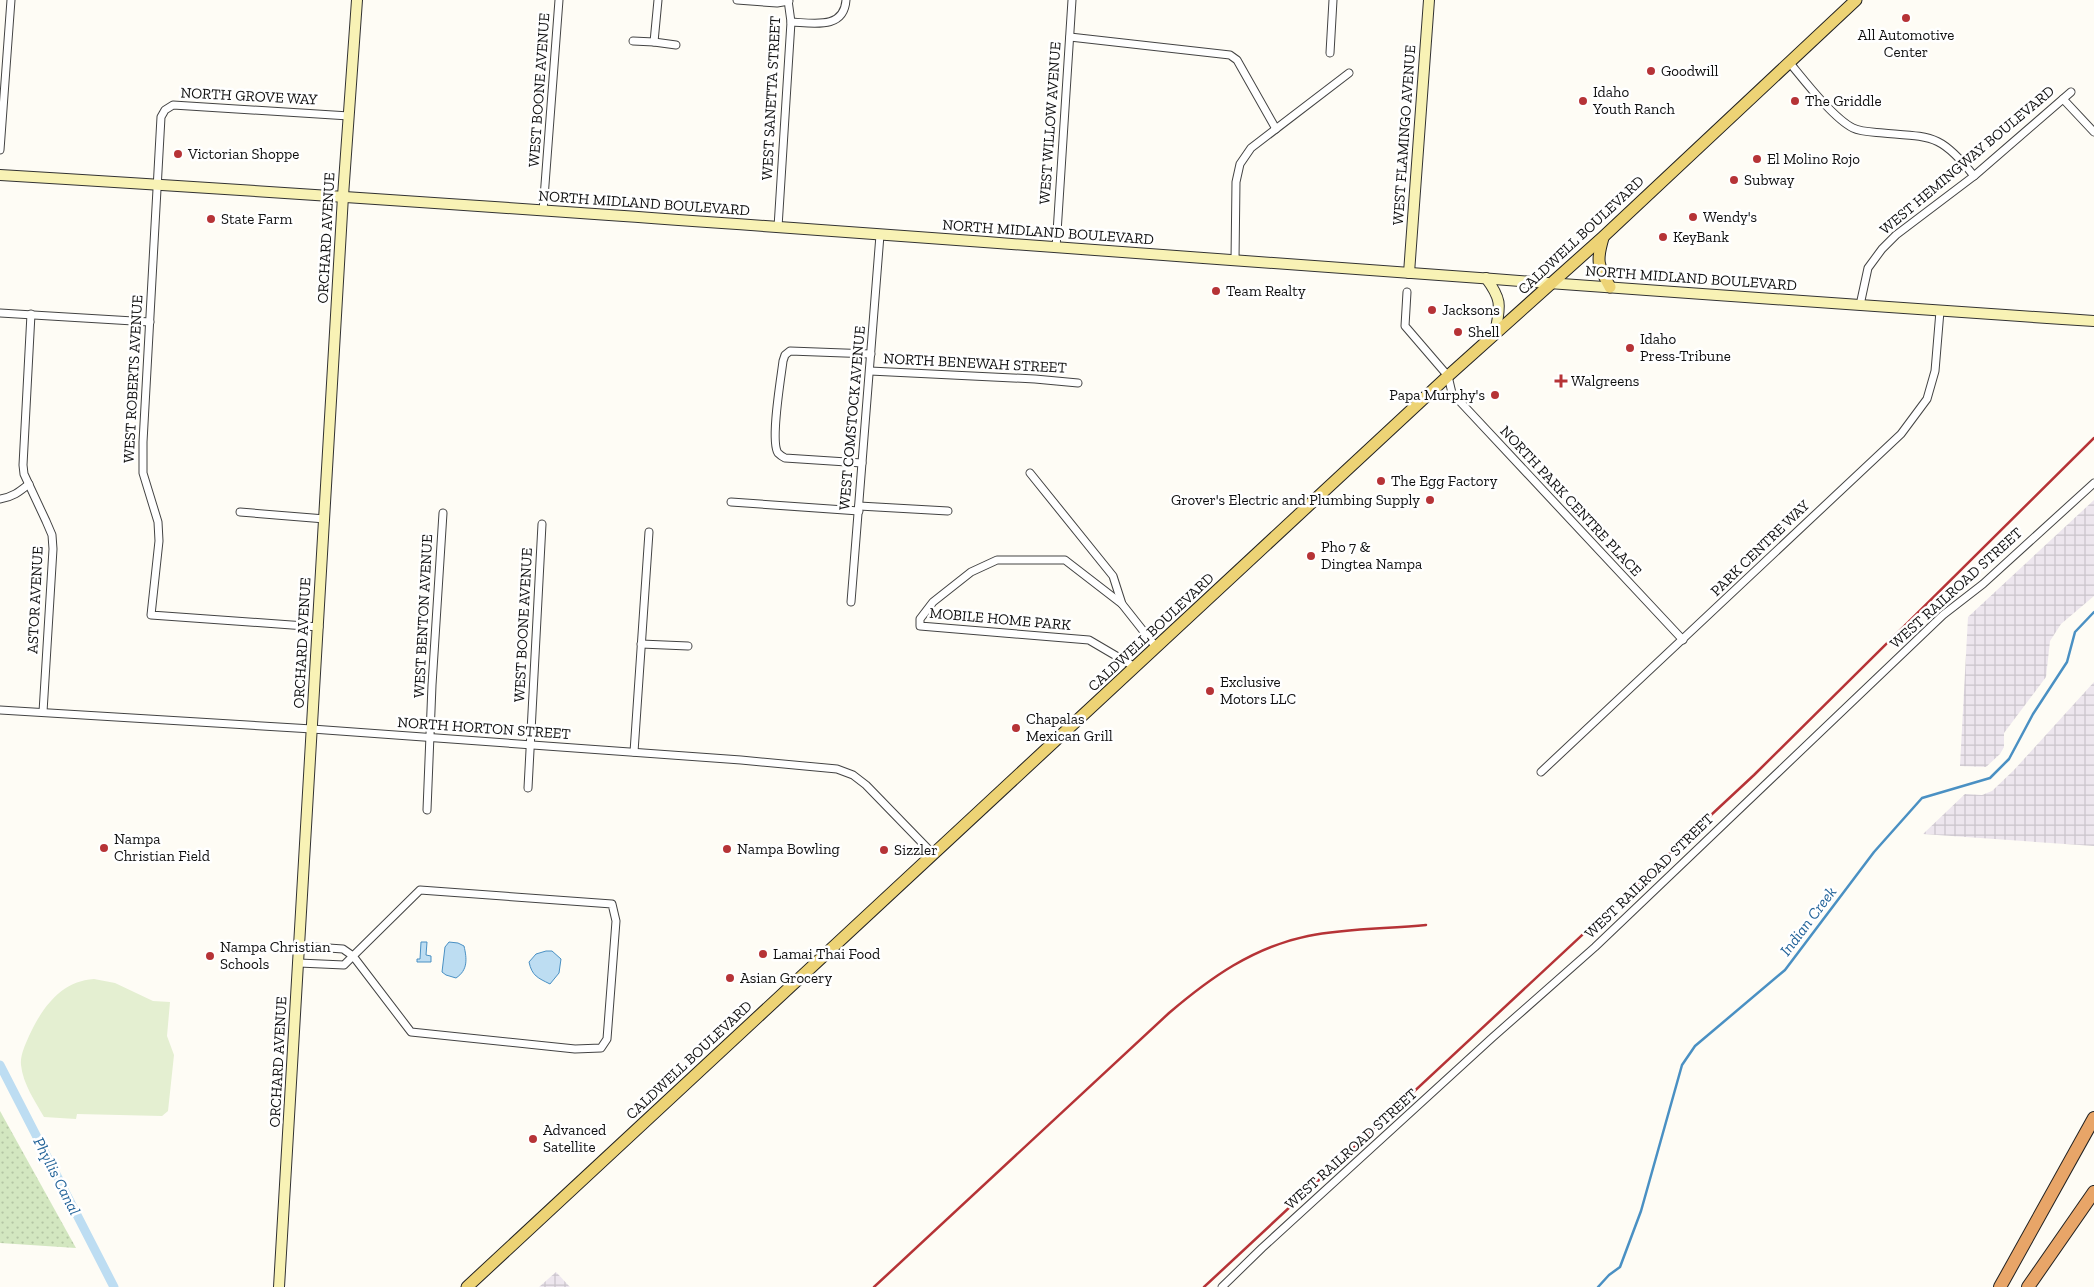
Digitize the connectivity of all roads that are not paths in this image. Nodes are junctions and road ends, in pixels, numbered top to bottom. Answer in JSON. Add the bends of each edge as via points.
{"nodes":[{"id":1,"x":11,"y":0,"type":"edge"},
{"id":2,"x":357,"y":0,"type":"edge"},
{"id":3,"x":559,"y":0,"type":"edge"},
{"id":4,"x":658,"y":0,"type":"edge"},
{"id":5,"x":737,"y":0,"type":"edge"},
{"id":6,"x":846,"y":0,"type":"edge"},
{"id":7,"x":1072,"y":0,"type":"edge"},
{"id":8,"x":1333,"y":0,"type":"edge"},
{"id":9,"x":1429,"y":0,"type":"edge"},
{"id":10,"x":1856,"y":0,"type":"edge"},
{"id":11,"x":788,"y":1,"type":"edge"},
{"id":12,"x":791,"y":22,"type":"junction"},
{"id":13,"x":1070,"y":37,"type":"junction"},
{"id":14,"x":633,"y":41,"type":"dead end"},
{"id":15,"x":654,"y":42,"type":"junction"},
{"id":16,"x":676,"y":45,"type":"dead end"},
{"id":17,"x":1330,"y":53,"type":"dead end"},
{"id":18,"x":1789,"y":62,"type":"junction"},
{"id":19,"x":1349,"y":73,"type":"dead end"},
{"id":20,"x":2071,"y":92,"type":"dead end"},
{"id":21,"x":2063,"y":99,"type":"junction"},
{"id":22,"x":349,"y":116,"type":"junction"},
{"id":23,"x":1276,"y":129,"type":"junction"},
{"id":24,"x":2094,"y":132,"type":"edge"},
{"id":25,"x":0,"y":150,"type":"edge"},
{"id":26,"x":0,"y":175,"type":"edge"},
{"id":27,"x":1974,"y":176,"type":"junction"},
{"id":28,"x":157,"y":185,"type":"junction"},
{"id":29,"x":343,"y":196,"type":"junction"},
{"id":30,"x":544,"y":211,"type":"junction"},
{"id":31,"x":778,"y":227,"type":"junction"},
{"id":32,"x":880,"y":235,"type":"junction"},
{"id":33,"x":1603,"y":237,"type":"junction"},
{"id":34,"x":1056,"y":248,"type":"junction"},
{"id":35,"x":1234,"y":260,"type":"junction"},
{"id":36,"x":1409,"y":273,"type":"junction"},
{"id":37,"x":1486,"y":278,"type":"junction"},
{"id":38,"x":1552,"y":283,"type":"junction"},
{"id":39,"x":1610,"y":287,"type":"junction"},
{"id":40,"x":1407,"y":292,"type":"dead end"},
{"id":41,"x":1860,"y":305,"type":"junction"},
{"id":42,"x":1940,"y":311,"type":"junction"},
{"id":43,"x":0,"y":313,"type":"edge"},
{"id":44,"x":31,"y":314,"type":"junction"},
{"id":45,"x":2094,"y":321,"type":"edge"},
{"id":46,"x":150,"y":322,"type":"junction"},
{"id":47,"x":1495,"y":334,"type":"junction"},
{"id":48,"x":871,"y":354,"type":"junction"},
{"id":49,"x":870,"y":371,"type":"junction"},
{"id":50,"x":1448,"y":376,"type":"junction"},
{"id":51,"x":1078,"y":383,"type":"dead end"},
{"id":52,"x":862,"y":464,"type":"junction"},
{"id":53,"x":1030,"y":473,"type":"dead end"},
{"id":54,"x":2094,"y":482,"type":"edge"},
{"id":55,"x":29,"y":484,"type":"junction"},
{"id":56,"x":0,"y":499,"type":"edge"},
{"id":57,"x":731,"y":502,"type":"dead end"},
{"id":58,"x":859,"y":508,"type":"junction"},
{"id":59,"x":948,"y":511,"type":"dead end"},
{"id":60,"x":240,"y":512,"type":"dead end"},
{"id":61,"x":443,"y":513,"type":"dead end"},
{"id":62,"x":325,"y":519,"type":"junction"},
{"id":63,"x":542,"y":524,"type":"dead end"},
{"id":64,"x":649,"y":532,"type":"dead end"},
{"id":65,"x":851,"y":602,"type":"dead end"},
{"id":66,"x":1122,"y":604,"type":"junction"},
{"id":67,"x":319,"y":627,"type":"junction"},
{"id":68,"x":1683,"y":640,"type":"junction"},
{"id":69,"x":641,"y":644,"type":"junction"},
{"id":70,"x":688,"y":646,"type":"dead end"},
{"id":71,"x":1156,"y":647,"type":"junction"},
{"id":72,"x":1135,"y":667,"type":"junction"},
{"id":73,"x":0,"y":710,"type":"edge"},
{"id":74,"x":43,"y":712,"type":"junction"},
{"id":75,"x":312,"y":729,"type":"junction"},
{"id":76,"x":429,"y":738,"type":"junction"},
{"id":77,"x":530,"y":745,"type":"junction"},
{"id":78,"x":634,"y":752,"type":"junction"},
{"id":79,"x":1541,"y":772,"type":"dead end"},
{"id":80,"x":528,"y":788,"type":"dead end"},
{"id":81,"x":427,"y":810,"type":"dead end"},
{"id":82,"x":933,"y":854,"type":"junction"},
{"id":83,"x":300,"y":946,"type":"junction"},
{"id":84,"x":353,"y":956,"type":"junction"},
{"id":85,"x":299,"y":963,"type":"junction"},
{"id":86,"x":2094,"y":1118,"type":"edge"},
{"id":87,"x":2094,"y":1192,"type":"edge"},
{"id":88,"x":278,"y":1287,"type":"edge"},
{"id":89,"x":467,"y":1287,"type":"edge"},
{"id":90,"x":1222,"y":1287,"type":"edge"},
{"id":91,"x":2000,"y":1287,"type":"edge"},
{"id":92,"x":2028,"y":1287,"type":"edge"}],
"edges":[{"from":1,"to":25,"type":"street"},
{"from":2,"to":22,"type":"street","name":"ORCHARD AVENUE"},
{"from":3,"to":30,"type":"street","name":"WEST BOONE AVENUE"},
{"from":4,"to":15,"type":"street"},
{"from":5,"to":11,"type":"street"},
{"from":6,"to":12,"type":"street","via":[[839,19],[828,24]]},
{"from":7,"to":13,"type":"street","name":"WEST WILLOW AVENUE"},
{"from":8,"to":17,"type":"street"},
{"from":9,"to":36,"type":"street","name":"WEST FLAMINGO AVENUE"},
{"from":10,"to":18,"type":"main road","name":"CALDWELL BOULEVARD"},
{"from":11,"to":12,"type":"street","name":"WEST SANETTA STREET"},
{"from":12,"to":31,"type":"street","name":"WEST SANETTA STREET"},
{"from":13,"to":23,"type":"street","via":[[1230,55],[1237,60]]},
{"from":13,"to":34,"type":"street","name":"WEST WILLOW AVENUE"},
{"from":14,"to":15,"type":"street"},
{"from":15,"to":16,"type":"street"},
{"from":18,"to":27,"type":"street","via":[[1853,128],[1920,135],[1938,141],[1954,152]]},
{"from":18,"to":33,"type":"main road","name":"CALDWELL BOULEVARD"},
{"from":19,"to":23,"type":"street"},
{"from":20,"to":21,"type":"street","name":"WEST HEMINGWAY BOULEVARD"},
{"from":21,"to":24,"type":"street"},
{"from":21,"to":27,"type":"street","name":"WEST HEMINGWAY BOULEVARD"},
{"from":22,"to":28,"type":"street","name":"NORTH GROVE WAY","via":[[173,105],[161,118]]},
{"from":22,"to":29,"type":"street","name":"ORCHARD AVENUE"},
{"from":23,"to":35,"type":"street","via":[[1251,148],[1240,164],[1236,182]]},
{"from":26,"to":28,"type":"street","name":"NORTH MIDLAND BOULEVARD"},
{"from":27,"to":41,"type":"street","name":"WEST HEMINGWAY BOULEVARD","via":[[1882,249],[1868,268]]},
{"from":28,"to":29,"type":"street","name":"NORTH MIDLAND BOULEVARD"},
{"from":28,"to":46,"type":"street","name":"WEST ROBERTS AVENUE"},
{"from":29,"to":30,"type":"street","name":"NORTH MIDLAND BOULEVARD"},
{"from":29,"to":62,"type":"street","name":"ORCHARD AVENUE"},
{"from":30,"to":31,"type":"street","name":"NORTH MIDLAND BOULEVARD"},
{"from":31,"to":32,"type":"street","name":"NORTH MIDLAND BOULEVARD"},
{"from":32,"to":34,"type":"street","name":"NORTH MIDLAND BOULEVARD"},
{"from":32,"to":48,"type":"street","name":"WEST COMSTOCK AVENUE"},
{"from":33,"to":38,"type":"main road","name":"CALDWELL BOULEVARD"},
{"from":33,"to":39,"type":"main road","via":[[1597,256]]},
{"from":34,"to":35,"type":"street","name":"NORTH MIDLAND BOULEVARD"},
{"from":35,"to":36,"type":"street","name":"NORTH MIDLAND BOULEVARD"},
{"from":36,"to":37,"type":"street","name":"NORTH MIDLAND BOULEVARD"},
{"from":37,"to":38,"type":"street","name":"NORTH MIDLAND BOULEVARD"},
{"from":37,"to":47,"type":"street","via":[[1500,304]]},
{"from":38,"to":39,"type":"street","name":"NORTH MIDLAND BOULEVARD"},
{"from":38,"to":47,"type":"main road","name":"CALDWELL BOULEVARD"},
{"from":39,"to":41,"type":"street","name":"NORTH MIDLAND BOULEVARD"},
{"from":40,"to":50,"type":"street","name":"NORTH PARK CENTRE PLACE","via":[[1405,326]]},
{"from":41,"to":42,"type":"street","name":"NORTH MIDLAND BOULEVARD"},
{"from":42,"to":45,"type":"street","name":"NORTH MIDLAND BOULEVARD"},
{"from":42,"to":68,"type":"street","name":"PARK CENTRE WAY","via":[[1935,371],[1927,400],[1912,420]]},
{"from":43,"to":44,"type":"street"},
{"from":44,"to":46,"type":"street"},
{"from":44,"to":55,"type":"street","name":"ASTOR AVENUE","via":[[24,449],[24,474]]},
{"from":46,"to":67,"type":"street","name":"WEST ROBERTS AVENUE","via":[[143,473],[158,522],[159,541],[151,615]]},
{"from":47,"to":50,"type":"main road","name":"CALDWELL BOULEVARD"},
{"from":48,"to":49,"type":"street","name":"WEST COMSTOCK AVENUE"},
{"from":48,"to":52,"type":"street","via":[[790,351],[784,355],[776,426],[776,446],[785,458]]},
{"from":49,"to":51,"type":"street","name":"NORTH BENEWAH STREET"},
{"from":49,"to":52,"type":"street","name":"WEST COMSTOCK AVENUE"},
{"from":50,"to":68,"type":"street","name":"NORTH PARK CENTRE PLACE","via":[[1452,393]]},
{"from":50,"to":71,"type":"main road","name":"CALDWELL BOULEVARD"},
{"from":52,"to":58,"type":"street","name":"WEST COMSTOCK AVENUE"},
{"from":53,"to":66,"type":"street","name":"MOBILE HOME PARK","via":[[1113,576]]},
{"from":54,"to":90,"type":"street","name":"WEST RAILROAD STREET","via":[[1983,584],[1943,615],[1595,947]]},
{"from":55,"to":56,"type":"street","via":[[19,493]]},
{"from":55,"to":74,"type":"street","name":"ASTOR AVENUE","via":[[52,535],[53,549]]},
{"from":57,"to":58,"type":"street"},
{"from":58,"to":59,"type":"street"},
{"from":58,"to":65,"type":"street","name":"WEST COMSTOCK AVENUE"},
{"from":60,"to":62,"type":"street"},
{"from":61,"to":76,"type":"street","name":"WEST BENTON AVENUE"},
{"from":62,"to":67,"type":"street","name":"ORCHARD AVENUE"},
{"from":63,"to":77,"type":"street","name":"WEST BOONE AVENUE"},
{"from":64,"to":69,"type":"street"},
{"from":66,"to":71,"type":"street","name":"MOBILE HOME PARK"},
{"from":66,"to":72,"type":"street","name":"MOBILE HOME PARK","via":[[1065,560],[997,560],[971,572],[933,602],[920,619],[920,626],[1089,640]]},
{"from":67,"to":75,"type":"street","name":"ORCHARD AVENUE"},
{"from":68,"to":79,"type":"street","name":"PARK CENTRE WAY"},
{"from":69,"to":70,"type":"street"},
{"from":69,"to":78,"type":"street"},
{"from":71,"to":72,"type":"main road","name":"CALDWELL BOULEVARD"},
{"from":72,"to":82,"type":"main road","name":"CALDWELL BOULEVARD"},
{"from":73,"to":74,"type":"street","name":"NORTH HORTON STREET"},
{"from":74,"to":75,"type":"street","name":"NORTH HORTON STREET"},
{"from":75,"to":76,"type":"street","name":"NORTH HORTON STREET"},
{"from":75,"to":83,"type":"street","name":"ORCHARD AVENUE"},
{"from":76,"to":77,"type":"street","name":"NORTH HORTON STREET"},
{"from":76,"to":81,"type":"street","name":"WEST BENTON AVENUE"},
{"from":77,"to":78,"type":"street","name":"NORTH HORTON STREET"},
{"from":77,"to":80,"type":"street","name":"WEST BOONE AVENUE"},
{"from":78,"to":82,"type":"street","name":"NORTH HORTON STREET","via":[[843,770],[866,785]]},
{"from":82,"to":89,"type":"main road","name":"CALDWELL BOULEVARD"},
{"from":83,"to":84,"type":"street","via":[[343,949]]},
{"from":83,"to":85,"type":"street","name":"ORCHARD AVENUE"},
{"from":84,"to":84,"type":"street","via":[[420,890],[612,904],[616,921],[606,1039],[601,1048],[579,1049],[411,1032]]},
{"from":84,"to":85,"type":"street","via":[[344,965]]},
{"from":85,"to":88,"type":"street","name":"ORCHARD AVENUE"},
{"from":86,"to":91,"type":"highway"},
{"from":87,"to":92,"type":"highway"}]}
